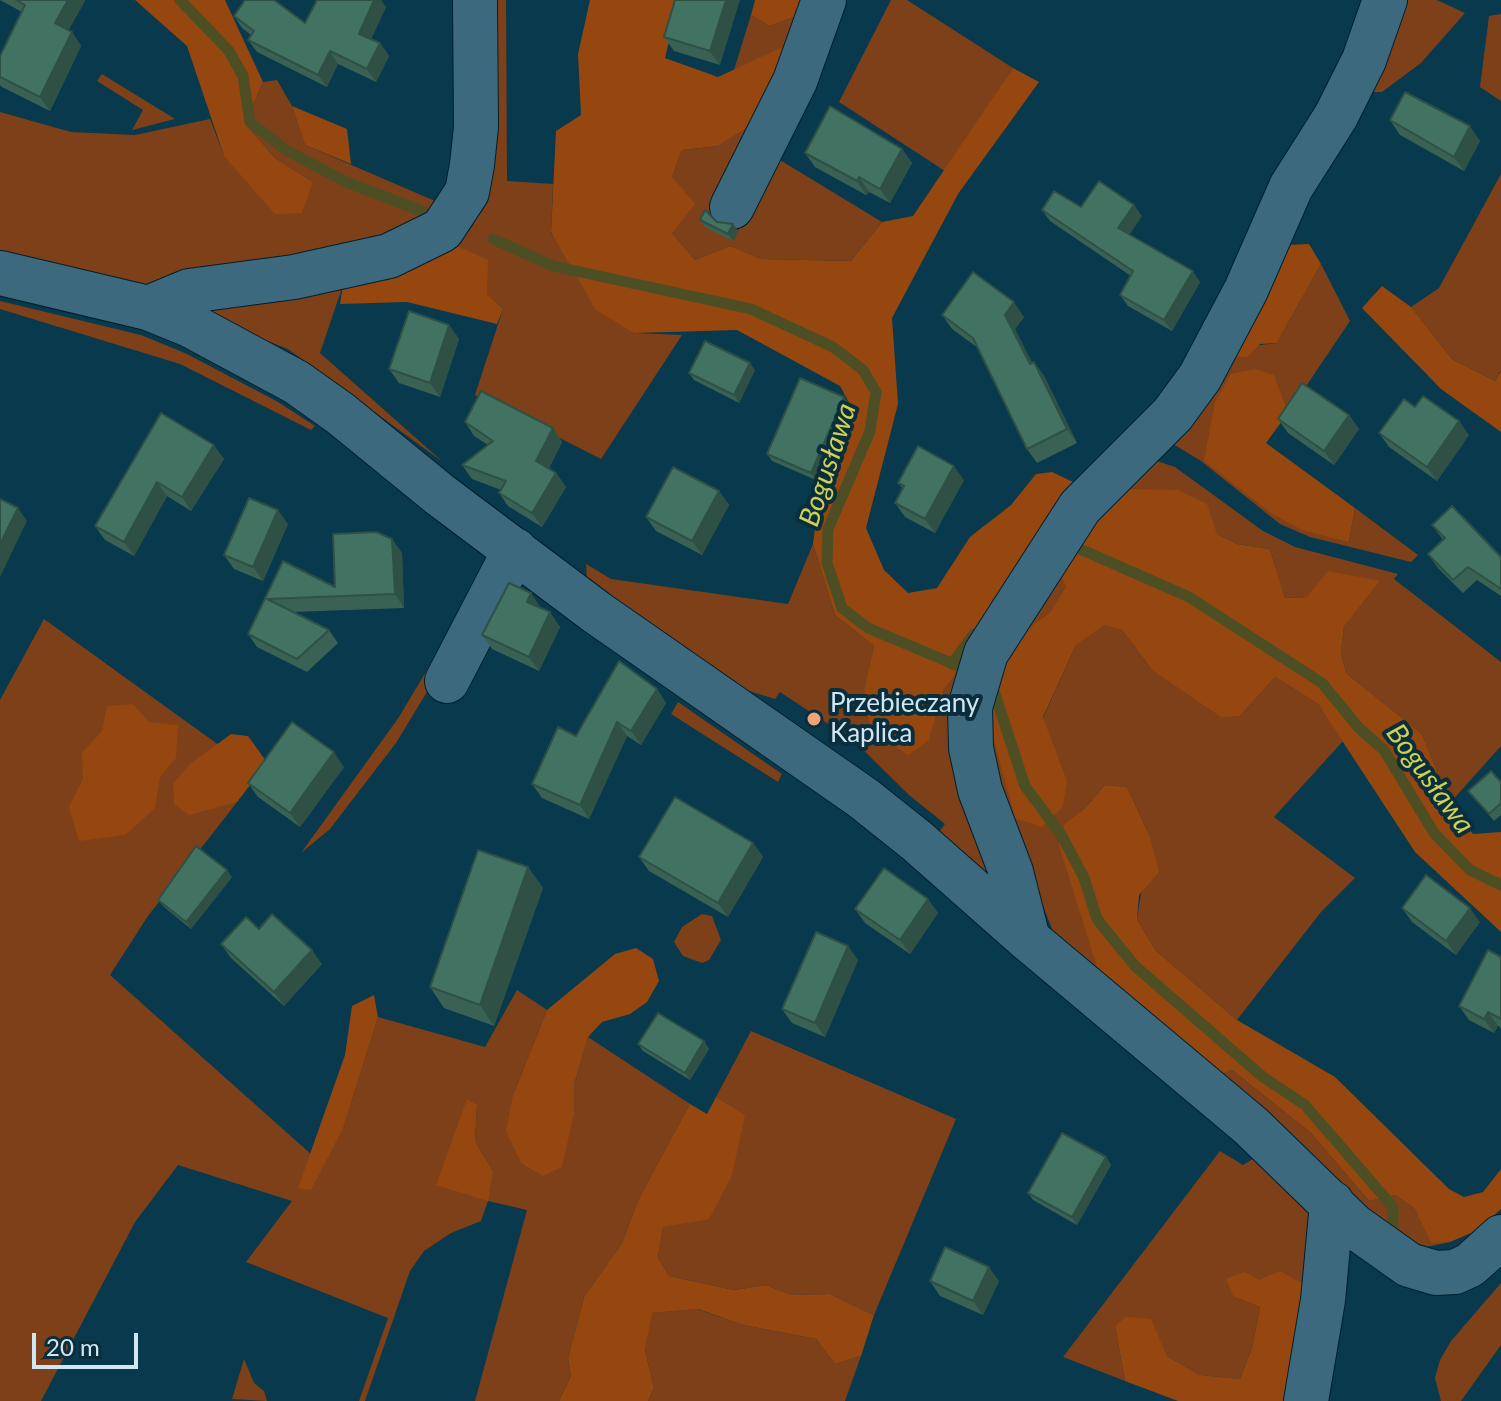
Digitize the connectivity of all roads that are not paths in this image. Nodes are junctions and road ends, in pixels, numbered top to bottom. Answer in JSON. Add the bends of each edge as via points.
{"nodes":[{"id":1,"x":475,"y":0,"type":"edge"},
{"id":2,"x":824,"y":0,"type":"edge"},
{"id":3,"x":1385,"y":0,"type":"edge"},
{"id":4,"x":732,"y":207,"type":"dead end"},
{"id":5,"x":0,"y":273,"type":"edge"},
{"id":6,"x":148,"y":308,"type":"junction"},
{"id":7,"x":515,"y":550,"type":"junction"},
{"id":8,"x":447,"y":681,"type":"dead end"},
{"id":9,"x":1028,"y":939,"type":"junction"},
{"id":10,"x":1332,"y":1203,"type":"junction"},
{"id":11,"x":1495,"y":1250,"type":"edge"},
{"id":12,"x":1306,"y":1401,"type":"edge"}],
"edges":[{"from":1,"to":6,"type":"street","via":[[472,165],[467,192],[442,230],[389,256],[294,277],[189,291]]},
{"from":2,"to":4,"type":"street","via":[[795,81]]},
{"from":3,"to":9,"type":"street","via":[[1364,60],[1291,187],[1200,377],[1173,414],[1080,507],[986,653],[970,707],[971,748]]},
{"from":5,"to":6,"type":"street"},
{"from":6,"to":7,"type":"street","via":[[296,382]]},
{"from":7,"to":8,"type":"street"},
{"from":7,"to":9,"type":"street","via":[[863,798]]},
{"from":9,"to":10,"type":"street","via":[[1251,1126]]},
{"from":10,"to":11,"type":"street","via":[[1354,1226],[1421,1270],[1455,1272]]},
{"from":10,"to":12,"type":"street"}]}
